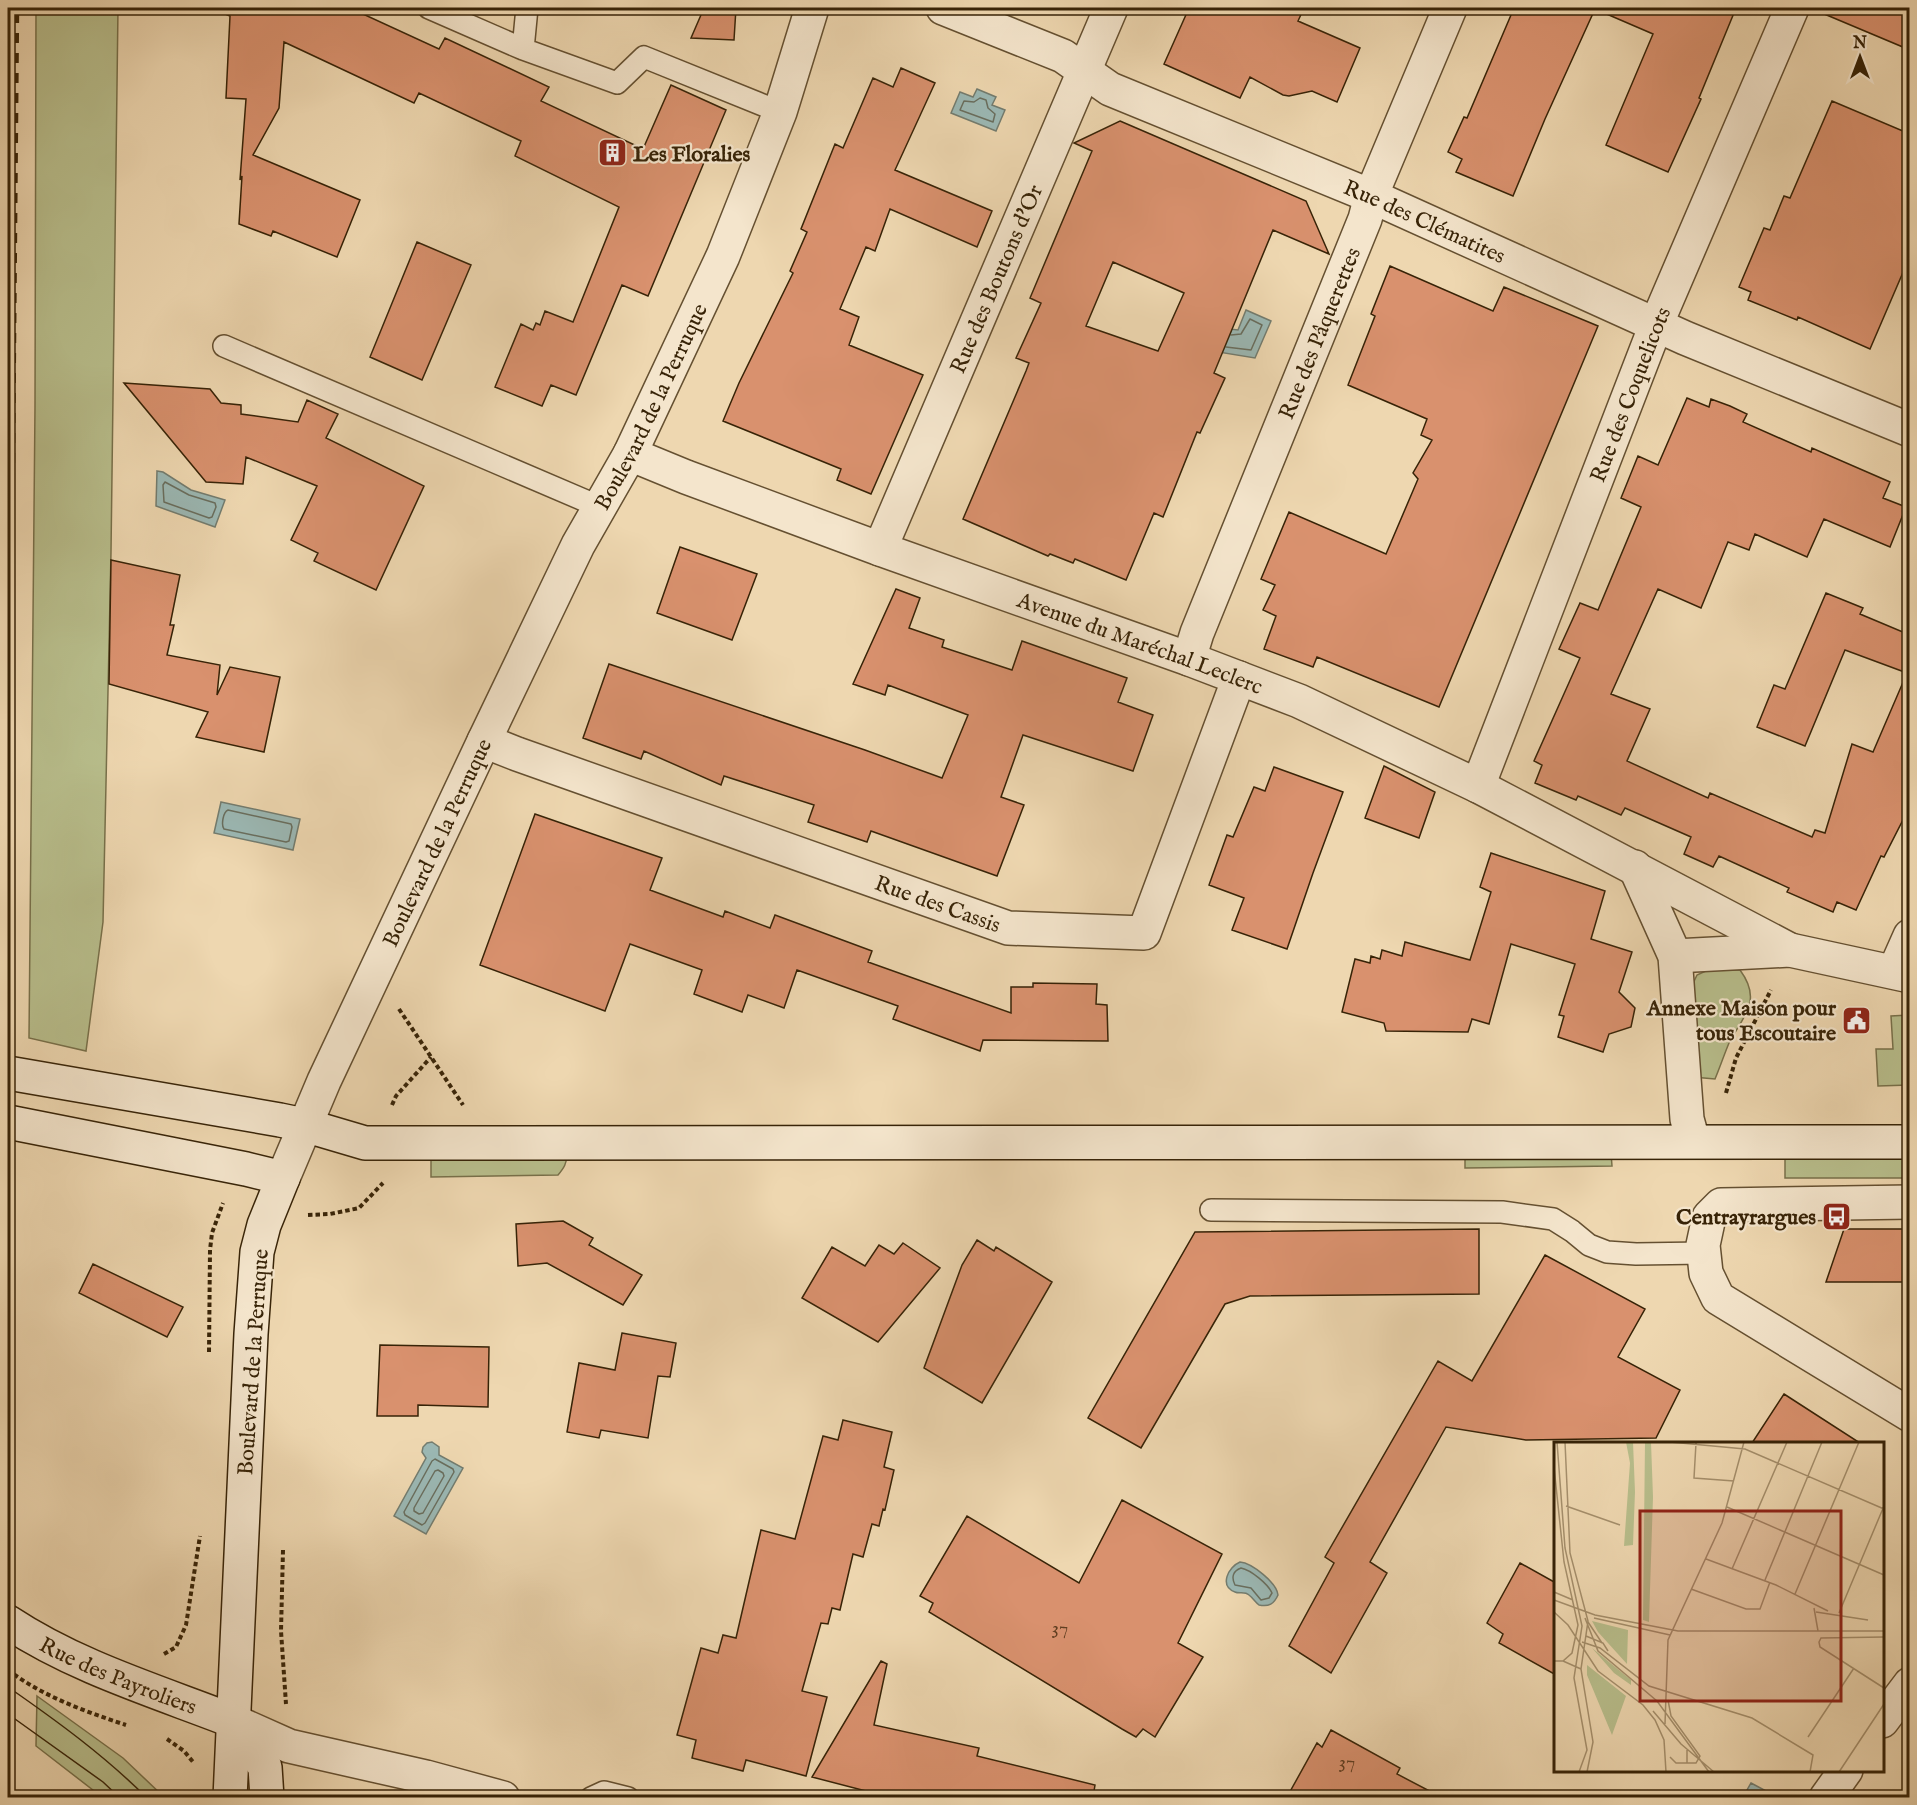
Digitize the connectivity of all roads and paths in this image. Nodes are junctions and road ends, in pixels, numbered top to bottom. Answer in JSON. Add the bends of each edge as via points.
{"nodes":[{"id":1,"x":429,"y":8,"type":"edge"},
{"id":2,"x":527,"y":8,"type":"edge"},
{"id":3,"x":812,"y":8,"type":"edge"},
{"id":4,"x":943,"y":8,"type":"edge"},
{"id":5,"x":1111,"y":8,"type":"edge"},
{"id":6,"x":1450,"y":8,"type":"edge"},
{"id":7,"x":1792,"y":8,"type":"edge"},
{"id":8,"x":523,"y":49,"type":"junction"},
{"id":9,"x":1084,"y":72,"type":"junction"},
{"id":10,"x":780,"y":112,"type":"junction"},
{"id":11,"x":1371,"y":196,"type":"junction"},
{"id":12,"x":1656,"y":325,"type":"junction"},
{"id":13,"x":224,"y":346,"type":"dead end"},
{"id":14,"x":1910,"y":430,"type":"edge"},
{"id":15,"x":630,"y":454,"type":"junction"},
{"id":16,"x":600,"y":507,"type":"junction"},
{"id":17,"x":880,"y":549,"type":"junction"},
{"id":18,"x":1189,"y":658,"type":"junction"},
{"id":19,"x":1239,"y":678,"type":"junction"},
{"id":20,"x":484,"y":741,"type":"junction"},
{"id":21,"x":1478,"y":786,"type":"junction"},
{"id":22,"x":1635,"y":867,"type":"junction"},
{"id":23,"x":1910,"y":936,"type":"edge"},
{"id":24,"x":1790,"y":950,"type":"junction"},
{"id":25,"x":1675,"y":956,"type":"junction"},
{"id":26,"x":1902,"y":974,"type":"edge"},
{"id":27,"x":8,"y":1073,"type":"edge"},
{"id":28,"x":1726,"y":1100,"type":"dead end"},
{"id":29,"x":8,"y":1122,"type":"edge"},
{"id":30,"x":304,"y":1125,"type":"junction"},
{"id":31,"x":1693,"y":1141,"type":"junction"},
{"id":32,"x":1910,"y":1142,"type":"edge"},
{"id":33,"x":284,"y":1178,"type":"junction"},
{"id":34,"x":1910,"y":1202,"type":"edge"},
{"id":35,"x":1211,"y":1210,"type":"dead end"},
{"id":36,"x":210,"y":1250,"type":"dead end"},
{"id":37,"x":1704,"y":1253,"type":"junction"},
{"id":38,"x":208,"y":1356,"type":"dead end"},
{"id":39,"x":1910,"y":1415,"type":"edge"},
{"id":40,"x":201,"y":1532,"type":"dead end"},
{"id":41,"x":8,"y":1622,"type":"edge"},
{"id":42,"x":186,"y":1625,"type":"dead end"},
{"id":43,"x":8,"y":1670,"type":"edge"},
{"id":44,"x":1910,"y":1684,"type":"edge"},
{"id":45,"x":1884,"y":1718,"type":"edge"},
{"id":46,"x":233,"y":1721,"type":"junction"},
{"id":47,"x":134,"y":1728,"type":"dead end"},
{"id":48,"x":165,"y":1738,"type":"dead end"},
{"id":49,"x":1845,"y":1772,"type":"edge"},
{"id":50,"x":229,"y":1793,"type":"edge"},
{"id":51,"x":267,"y":1797,"type":"edge"},
{"id":52,"x":503,"y":1797,"type":"edge"},
{"id":53,"x":591,"y":1797,"type":"edge"},
{"id":54,"x":628,"y":1797,"type":"edge"},
{"id":55,"x":1826,"y":1797,"type":"edge"}],
"edges":[{"from":1,"to":8,"type":"lane"},
{"from":2,"to":8,"type":"lane"},
{"from":3,"to":10,"type":"street","name":"Boulevard de la Perruque"},
{"from":4,"to":9,"type":"street","name":"Rue des Clématites","via":[[1063,56]]},
{"from":5,"to":9,"type":"street","name":"Rue des Boutons d'Or"},
{"from":6,"to":11,"type":"street","name":"Rue des Pâquerettes"},
{"from":7,"to":12,"type":"street","name":"Rue des Coquelicots"},
{"from":8,"to":10,"type":"lane","via":[[617,83],[644,57]]},
{"from":9,"to":11,"type":"street","name":"Rue des Clématites","via":[[1110,89]]},
{"from":9,"to":17,"type":"street","name":"Rue des Boutons d'Or"},
{"from":10,"to":15,"type":"street","name":"Boulevard de la Perruque","via":[[723,256]]},
{"from":11,"to":12,"type":"street","name":"Rue des Clématites"},
{"from":11,"to":18,"type":"street","name":"Rue des Pâquerettes"},
{"from":12,"to":14,"type":"street","name":"Rue des Clématites"},
{"from":12,"to":21,"type":"street","name":"Rue des Coquelicots"},
{"from":13,"to":16,"type":"lane"},
{"from":15,"to":16,"type":"street","name":"Boulevard de la Perruque"},
{"from":15,"to":17,"type":"street","name":"Avenue du Maréchal Leclerc"},
{"from":16,"to":20,"type":"street","name":"Boulevard de la Perruque"},
{"from":17,"to":18,"type":"street","name":"Avenue du Maréchal Leclerc"},
{"from":18,"to":19,"type":"street","name":"Avenue du Maréchal Leclerc"},
{"from":19,"to":20,"type":"street","name":"Rue des Cassis","via":[[1144,933],[1008,928]]},
{"from":19,"to":21,"type":"street","name":"Avenue du Maréchal Leclerc","via":[[1299,701]]},
{"from":20,"to":30,"type":"street","name":"Boulevard de la Perruque"},
{"from":21,"to":22,"type":"street","name":"Avenue du Maréchal Leclerc"},
{"from":22,"to":24,"type":"street","name":"Avenue du Maréchal Leclerc"},
{"from":22,"to":25,"type":"street"},
{"from":23,"to":26,"type":"street"},
{"from":24,"to":25,"type":"street","name":"Avenue du Maréchal Leclerc"},
{"from":24,"to":26,"type":"street","name":"Avenue du Maréchal Leclerc"},
{"from":24,"to":28,"type":"path","via":[[1736,1058]]},
{"from":25,"to":31,"type":"street","via":[[1687,1119]]},
{"from":27,"to":30,"type":"street"},
{"from":29,"to":33,"type":"street"},
{"from":30,"to":31,"type":"street","via":[[365,1143]]},
{"from":30,"to":33,"type":"street","name":"Boulevard de la Perruque"},
{"from":31,"to":32,"type":"street"},
{"from":33,"to":46,"type":"street","name":"Boulevard de la Perruque","via":[[256,1252]]},
{"from":34,"to":37,"type":"street","via":[[1721,1205],[1709,1217]]},
{"from":35,"to":37,"type":"lane","via":[[1502,1212],[1553,1219],[1589,1245],[1607,1252]]},
{"from":36,"to":38,"type":"path"},
{"from":37,"to":39,"type":"street","via":[[1706,1273],[1718,1298]]},
{"from":40,"to":42,"type":"path"},
{"from":41,"to":46,"type":"street","name":"Rue des Payroliers","via":[[36,1641],[85,1664]]},
{"from":43,"to":47,"type":"path","via":[[29,1686],[82,1711]]},
{"from":44,"to":45,"type":"street"},
{"from":46,"to":50,"type":"street","name":"Boulevard de la Perruque"},
{"from":46,"to":51,"type":"street","via":[[265,1767]]},
{"from":46,"to":52,"type":"street","name":"Rue des Payroliers","via":[[299,1749]]},
{"from":48,"to":50,"type":"path","via":[[184,1751],[206,1787]]},
{"from":49,"to":55,"type":"street"},
{"from":53,"to":54,"type":"lane","via":[[604,1792]]}]}
